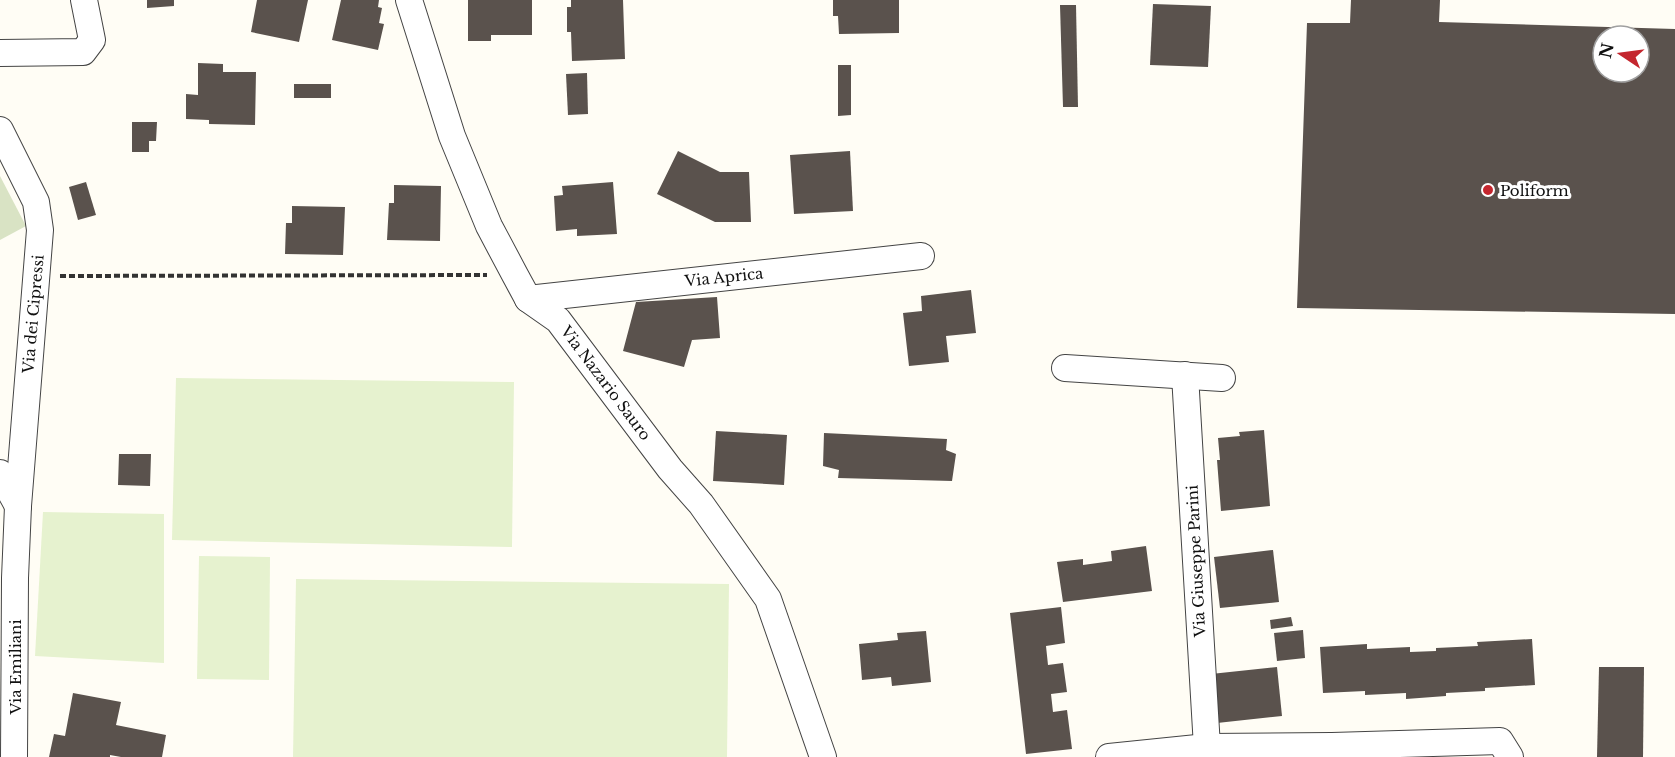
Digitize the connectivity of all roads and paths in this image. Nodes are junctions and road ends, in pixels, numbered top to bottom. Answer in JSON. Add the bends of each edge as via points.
{"nodes":[{"id":1,"x":84,"y":0,"type":"edge"},
{"id":2,"x":409,"y":0,"type":"edge"},
{"id":3,"x":0,"y":53,"type":"edge"},
{"id":4,"x":0,"y":130,"type":"edge"},
{"id":5,"x":921,"y":256,"type":"dead end"},
{"id":6,"x":515,"y":275,"type":"junction"},
{"id":7,"x":36,"y":276,"type":"junction"},
{"id":8,"x":528,"y":298,"type":"junction"},
{"id":9,"x":1065,"y":368,"type":"dead end"},
{"id":10,"x":1185,"y":375,"type":"junction"},
{"id":11,"x":1222,"y":378,"type":"dead end"},
{"id":12,"x":0,"y":473,"type":"edge"},
{"id":13,"x":18,"y":506,"type":"junction"},
{"id":14,"x":8,"y":578,"type":"edge"},
{"id":15,"x":1207,"y":747,"type":"junction"},
{"id":16,"x":1332,"y":752,"type":"edge"},
{"id":17,"x":15,"y":757,"type":"edge"},
{"id":18,"x":823,"y":757,"type":"edge"},
{"id":19,"x":1108,"y":757,"type":"edge"},
{"id":20,"x":1510,"y":757,"type":"edge"}],
"edges":[{"from":1,"to":3,"type":"street","via":[[92,40],[83,52]]},
{"from":2,"to":6,"type":"street","name":"Via Nazario Sauro","via":[[452,136],[489,226]]},
{"from":4,"to":7,"type":"street","name":"Via dei Cipressi","via":[[36,202],[40,231]]},
{"from":5,"to":8,"type":"street","name":"Via Aprica"},
{"from":6,"to":7,"type":"path"},
{"from":6,"to":8,"type":"street","name":"Via Nazario Sauro"},
{"from":7,"to":13,"type":"street","name":"Via dei Cipressi"},
{"from":8,"to":18,"type":"street","name":"Via Nazario Sauro","via":[[558,320],[701,504],[768,599]]},
{"from":9,"to":10,"type":"street"},
{"from":10,"to":11,"type":"street"},
{"from":10,"to":15,"type":"street","name":"Via Giuseppe Parini"},
{"from":12,"to":13,"type":"street"},
{"from":13,"to":14,"type":"street","name":"Via dei Cipressi"},
{"from":14,"to":17,"type":"street","name":"Via Emiliani"},
{"from":15,"to":16,"type":"street"},
{"from":15,"to":19,"type":"street"},
{"from":16,"to":20,"type":"street","via":[[1500,741]]}]}
